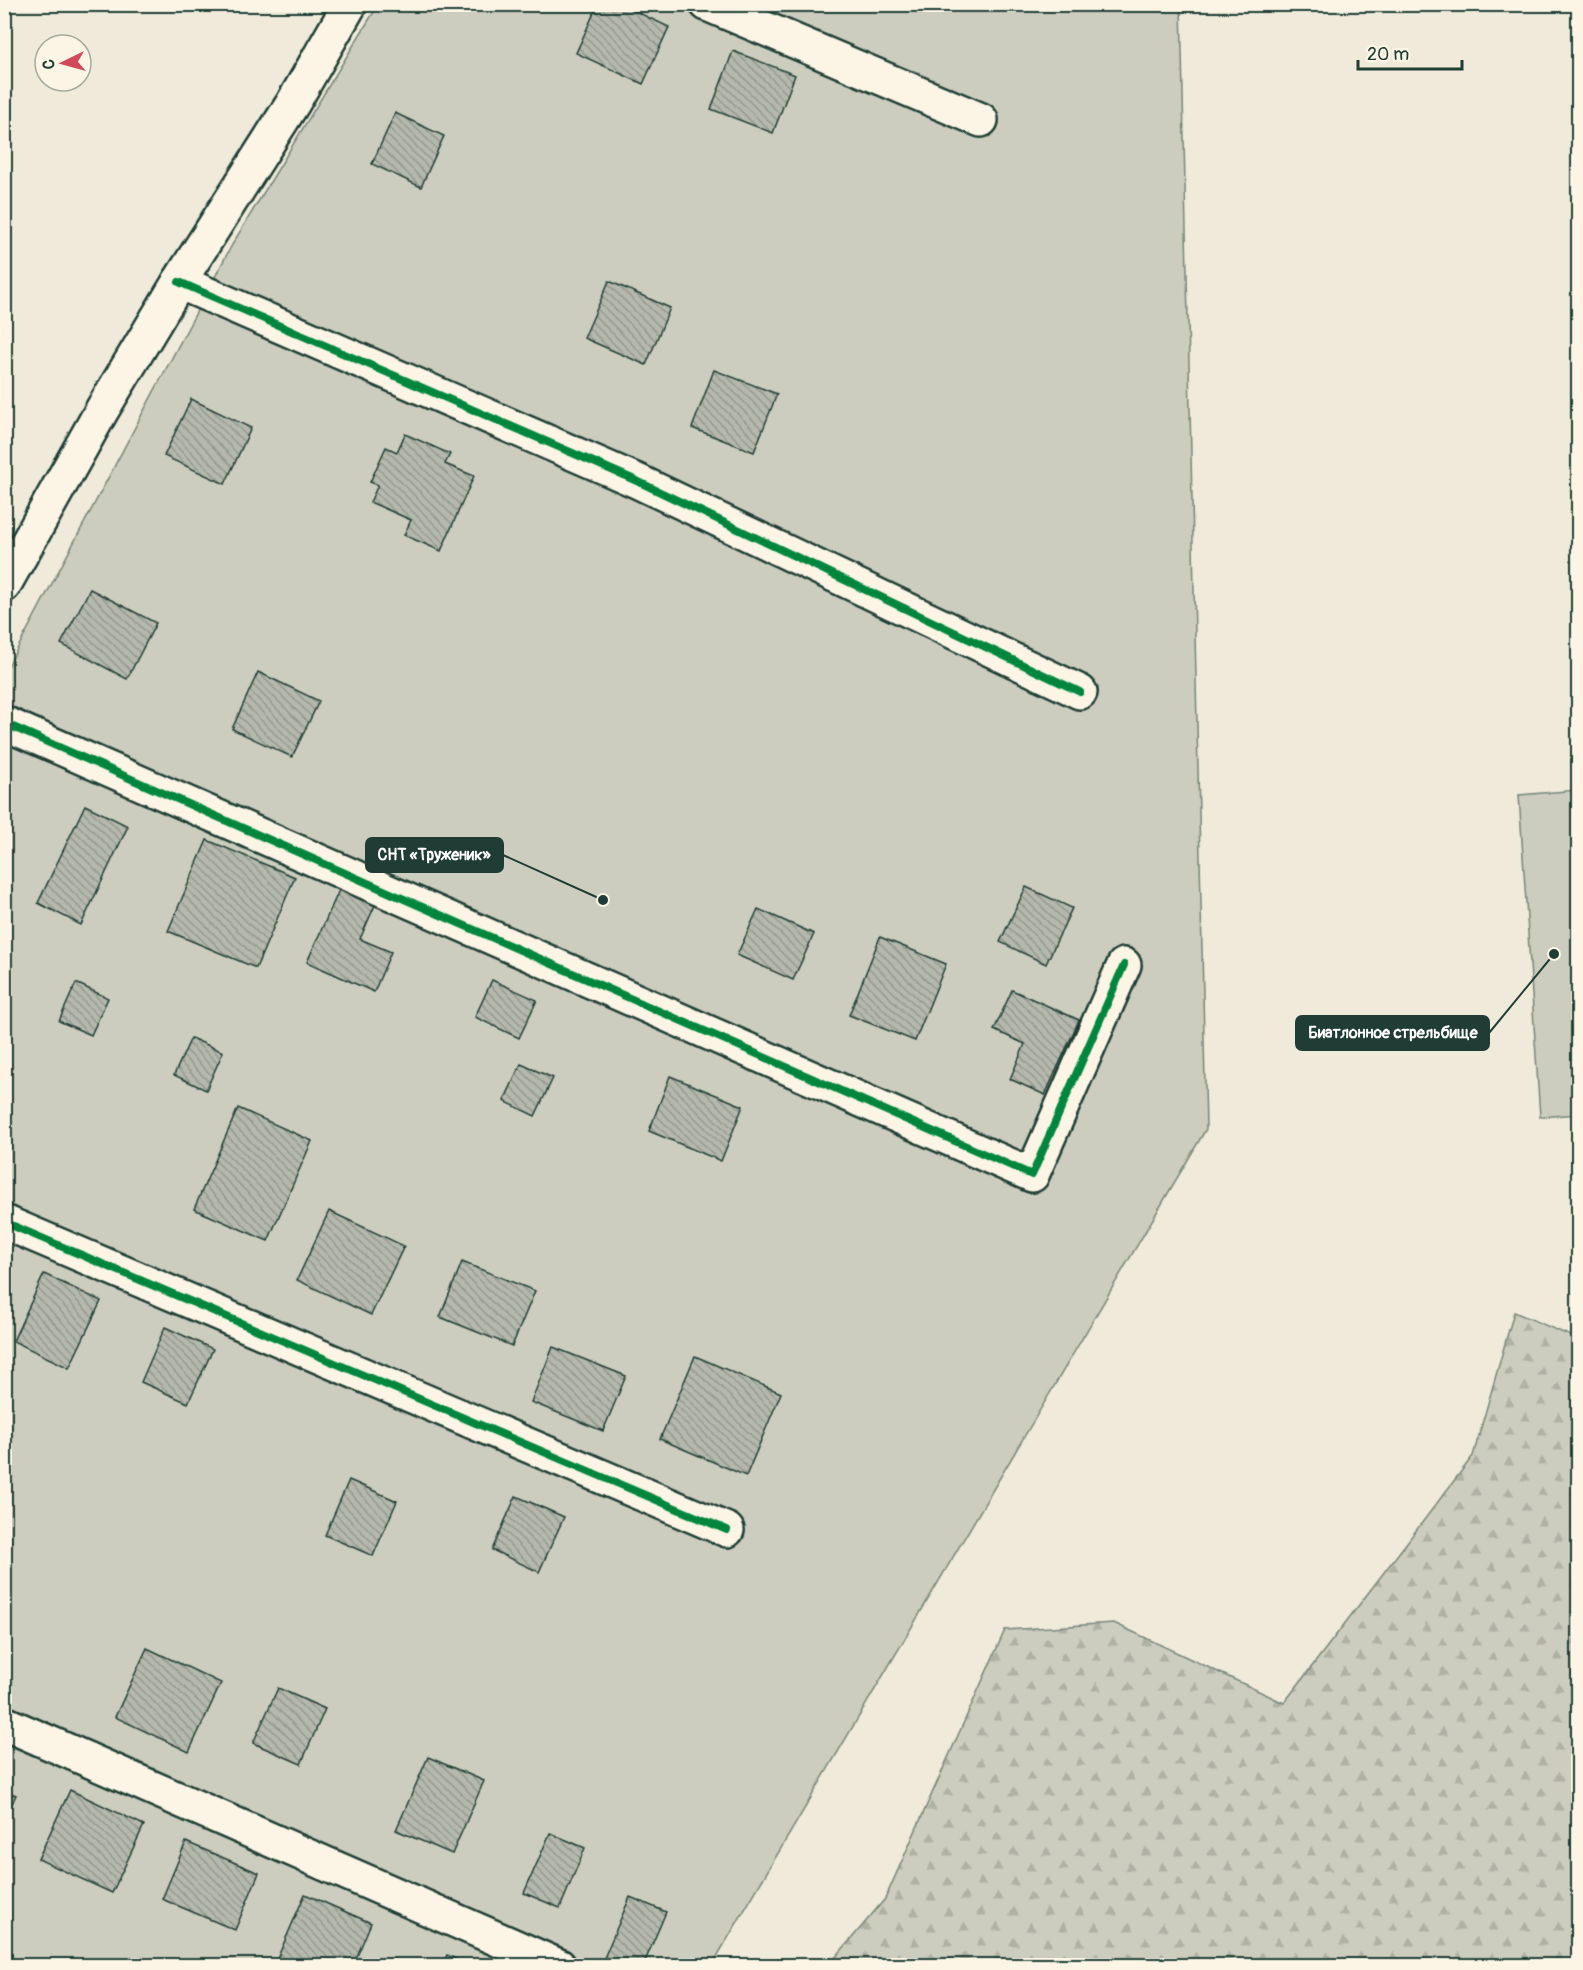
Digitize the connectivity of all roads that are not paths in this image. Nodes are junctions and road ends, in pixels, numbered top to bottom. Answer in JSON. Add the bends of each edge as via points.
{"nodes":[{"id":1,"x":350,"y":4,"type":"edge"},
{"id":2,"x":707,"y":4,"type":"edge"},
{"id":3,"x":981,"y":120,"type":"dead end"},
{"id":4,"x":179,"y":282,"type":"junction"},
{"id":5,"x":4,"y":585,"type":"edge"},
{"id":6,"x":1080,"y":692,"type":"dead end"},
{"id":7,"x":4,"y":723,"type":"edge"},
{"id":8,"x":1124,"y":965,"type":"dead end"},
{"id":9,"x":4,"y":1222,"type":"edge"},
{"id":10,"x":727,"y":1530,"type":"dead end"},
{"id":11,"x":4,"y":1723,"type":"edge"},
{"id":12,"x":559,"y":1965,"type":"edge"}],
"edges":[{"from":1,"to":4,"type":"street","via":[[293,103]]},
{"from":2,"to":3,"type":"street"},
{"from":4,"to":5,"type":"street"},
{"from":4,"to":6,"type":"street","via":[[637,481]]},
{"from":7,"to":8,"type":"street","via":[[1032,1175]]},
{"from":9,"to":10,"type":"street"},
{"from":11,"to":12,"type":"street"}]}
